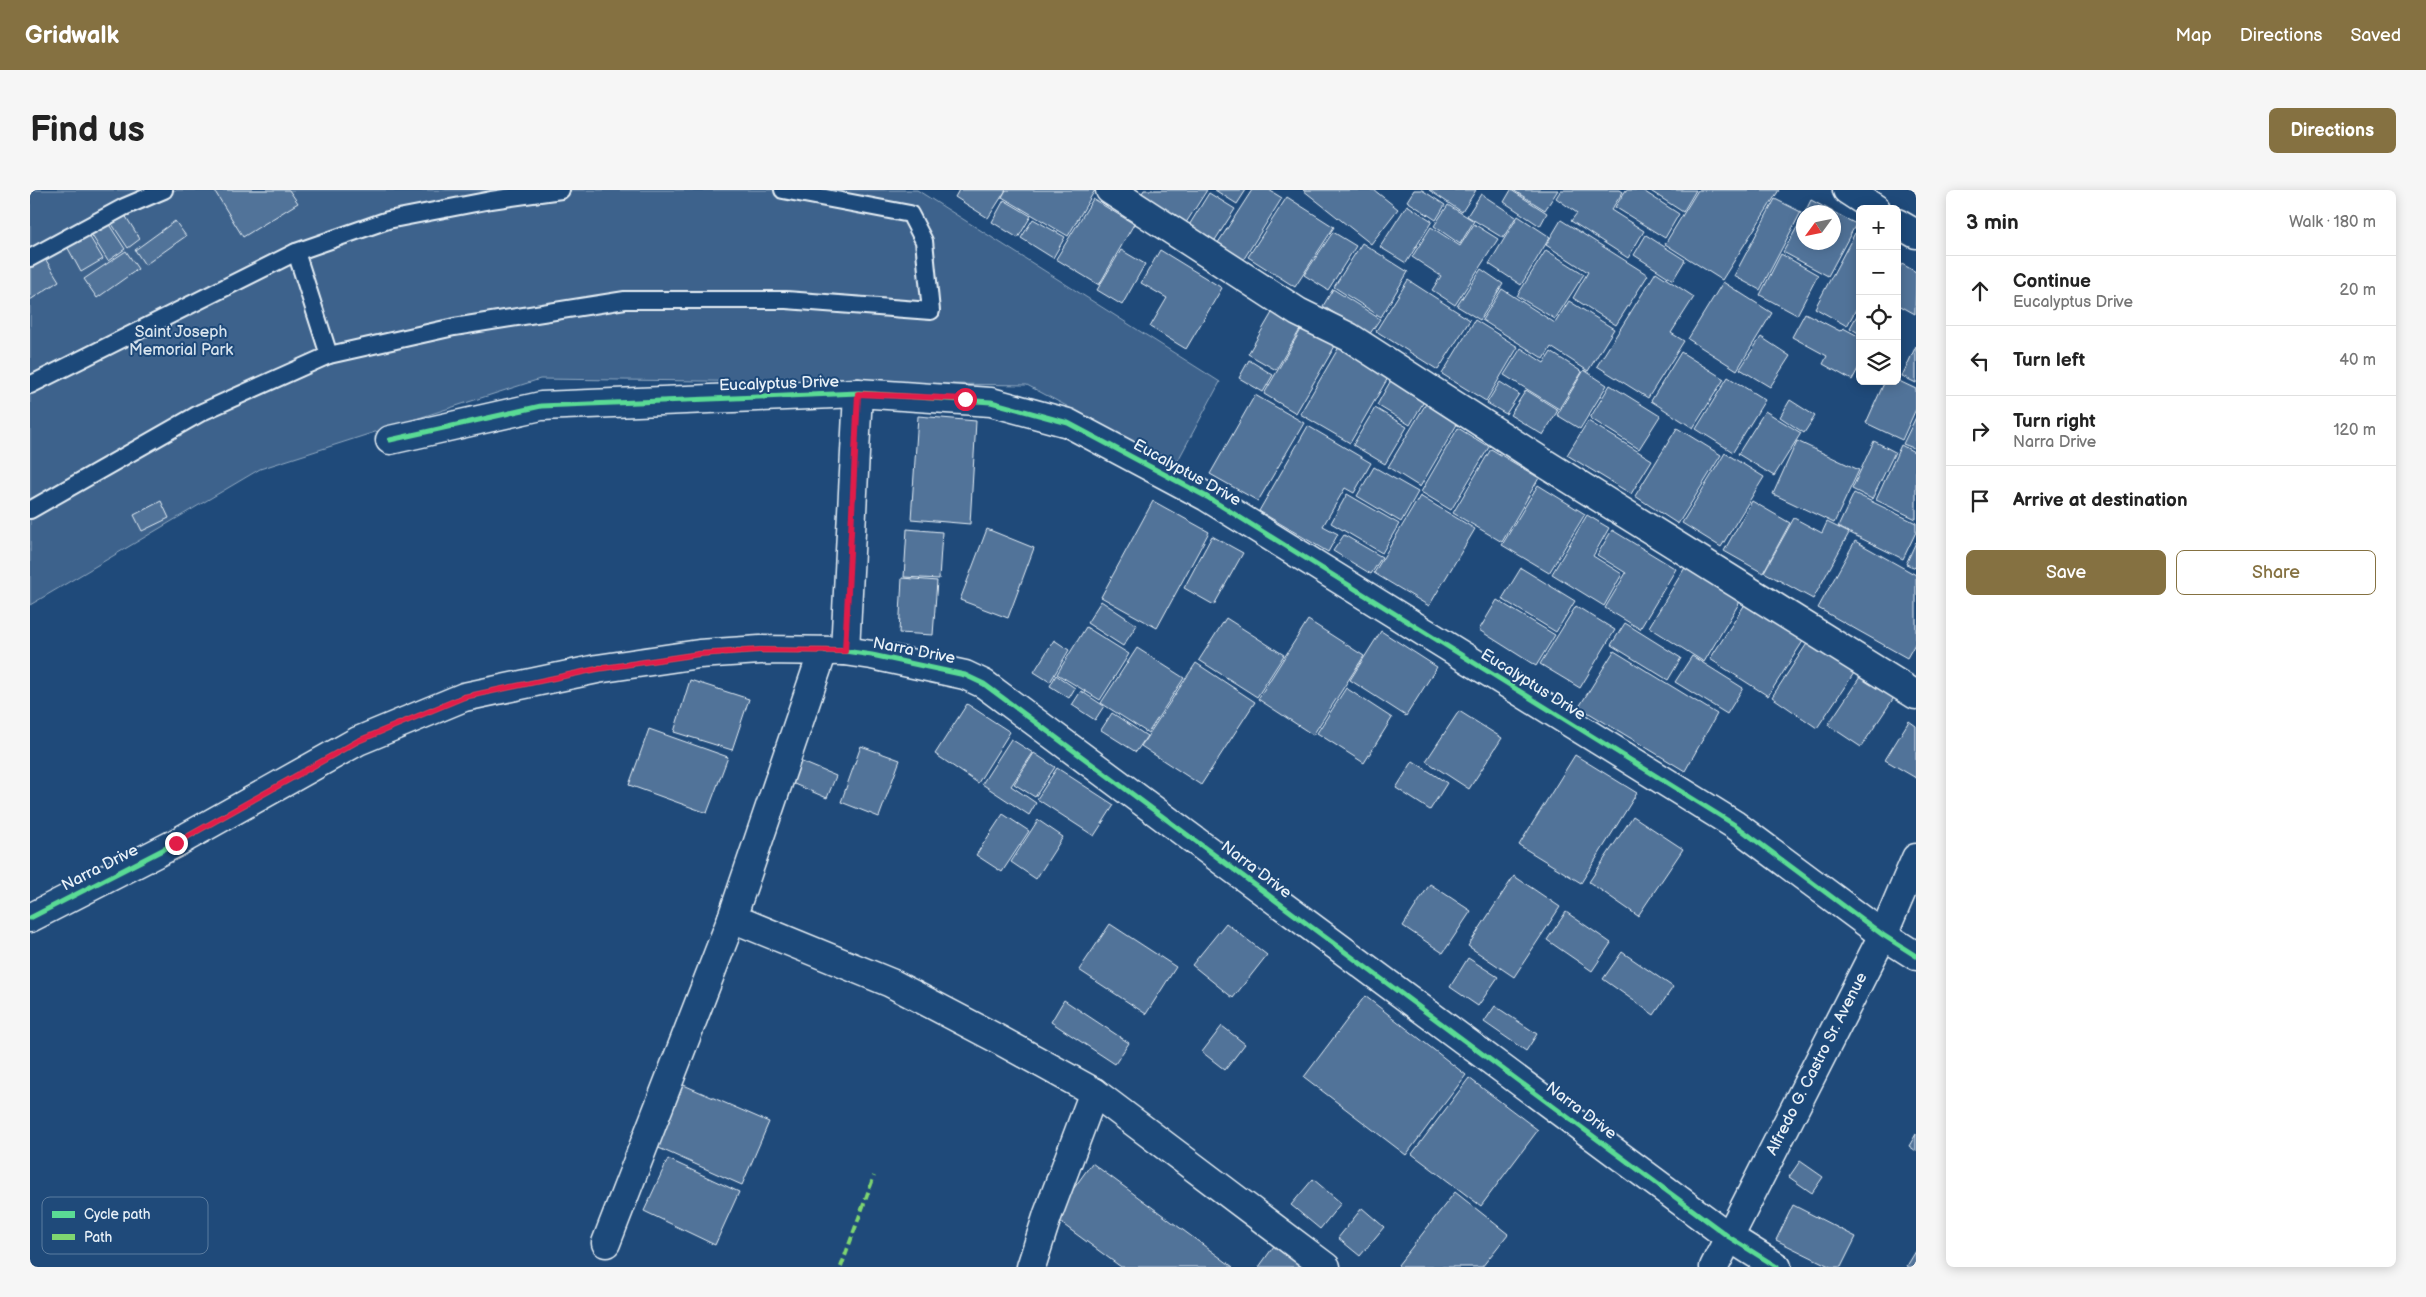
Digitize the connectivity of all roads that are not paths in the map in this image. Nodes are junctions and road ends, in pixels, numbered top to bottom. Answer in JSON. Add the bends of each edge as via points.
{"nodes":[{"id":1,"x":164,"y":190,"type":"edge"},
{"id":2,"x":561,"y":190,"type":"edge"},
{"id":3,"x":783,"y":190,"type":"edge"},
{"id":4,"x":1110,"y":190,"type":"edge"},
{"id":5,"x":1847,"y":190,"type":"edge"},
{"id":6,"x":1870,"y":205,"type":"edge"},
{"id":7,"x":1901,"y":225,"type":"edge"},
{"id":8,"x":1916,"y":234,"type":"edge"},
{"id":9,"x":296,"y":252,"type":"junction"},
{"id":10,"x":30,"y":258,"type":"edge"},
{"id":11,"x":329,"y":355,"type":"junction"},
{"id":12,"x":30,"y":385,"type":"edge"},
{"id":13,"x":858,"y":394,"type":"junction"},
{"id":14,"x":390,"y":440,"type":"dead end"},
{"id":15,"x":30,"y":510,"type":"edge"},
{"id":16,"x":834,"y":651,"type":"junction"},
{"id":17,"x":1916,"y":695,"type":"edge"},
{"id":18,"x":1916,"y":858,"type":"edge"},
{"id":19,"x":30,"y":918,"type":"edge"},
{"id":20,"x":732,"y":918,"type":"junction"},
{"id":21,"x":1883,"y":935,"type":"junction"},
{"id":22,"x":1916,"y":956,"type":"edge"},
{"id":23,"x":1094,"y":1092,"type":"junction"},
{"id":24,"x":1729,"y":1237,"type":"junction"},
{"id":25,"x":606,"y":1243,"type":"dead end"},
{"id":26,"x":1031,"y":1267,"type":"edge"},
{"id":27,"x":1326,"y":1267,"type":"edge"},
{"id":28,"x":1714,"y":1267,"type":"edge"},
{"id":29,"x":1777,"y":1267,"type":"edge"}],
"edges":[{"from":1,"to":10,"type":"lane","via":[[124,206]]},
{"from":2,"to":9,"type":"lane","via":[[388,220]]},
{"from":3,"to":11,"type":"lane","via":[[910,214],[924,241],[932,311],[786,300],[625,300],[454,327]]},
{"from":4,"to":17,"type":"street","via":[[1298,312],[1349,337]]},
{"from":5,"to":6,"type":"street"},
{"from":7,"to":8,"type":"street"},
{"from":9,"to":11,"type":"lane"},
{"from":9,"to":12,"type":"lane"},
{"from":11,"to":15,"type":"lane","via":[[202,412]]},
{"from":13,"to":14,"type":"street","name":"Eucalyptus Drive","via":[[541,406]]},
{"from":13,"to":16,"type":"street"},
{"from":13,"to":21,"type":"street","name":"Eucalyptus Drive","via":[[991,402],[1068,423],[1122,450],[1207,497],[1735,825]]},
{"from":16,"to":19,"type":"street","name":"Narra Drive","via":[[760,650],[699,654],[597,669],[464,697],[358,741],[176,843]]},
{"from":16,"to":20,"type":"street"},
{"from":16,"to":24,"type":"street","name":"Narra Drive","via":[[907,661],[965,674],[984,684]]},
{"from":18,"to":21,"type":"street","name":"Alfredo G. Castro Sr. Avenue"},
{"from":20,"to":23,"type":"street","via":[[891,984]]},
{"from":20,"to":25,"type":"street"},
{"from":21,"to":22,"type":"street","name":"Eucalyptus Drive"},
{"from":21,"to":24,"type":"street","name":"Alfredo G. Castro Sr. Avenue"},
{"from":23,"to":26,"type":"street"},
{"from":23,"to":27,"type":"street"},
{"from":24,"to":28,"type":"street","name":"Alfredo G. Castro Sr. Avenue"},
{"from":24,"to":29,"type":"street","name":"Narra Drive"}]}
